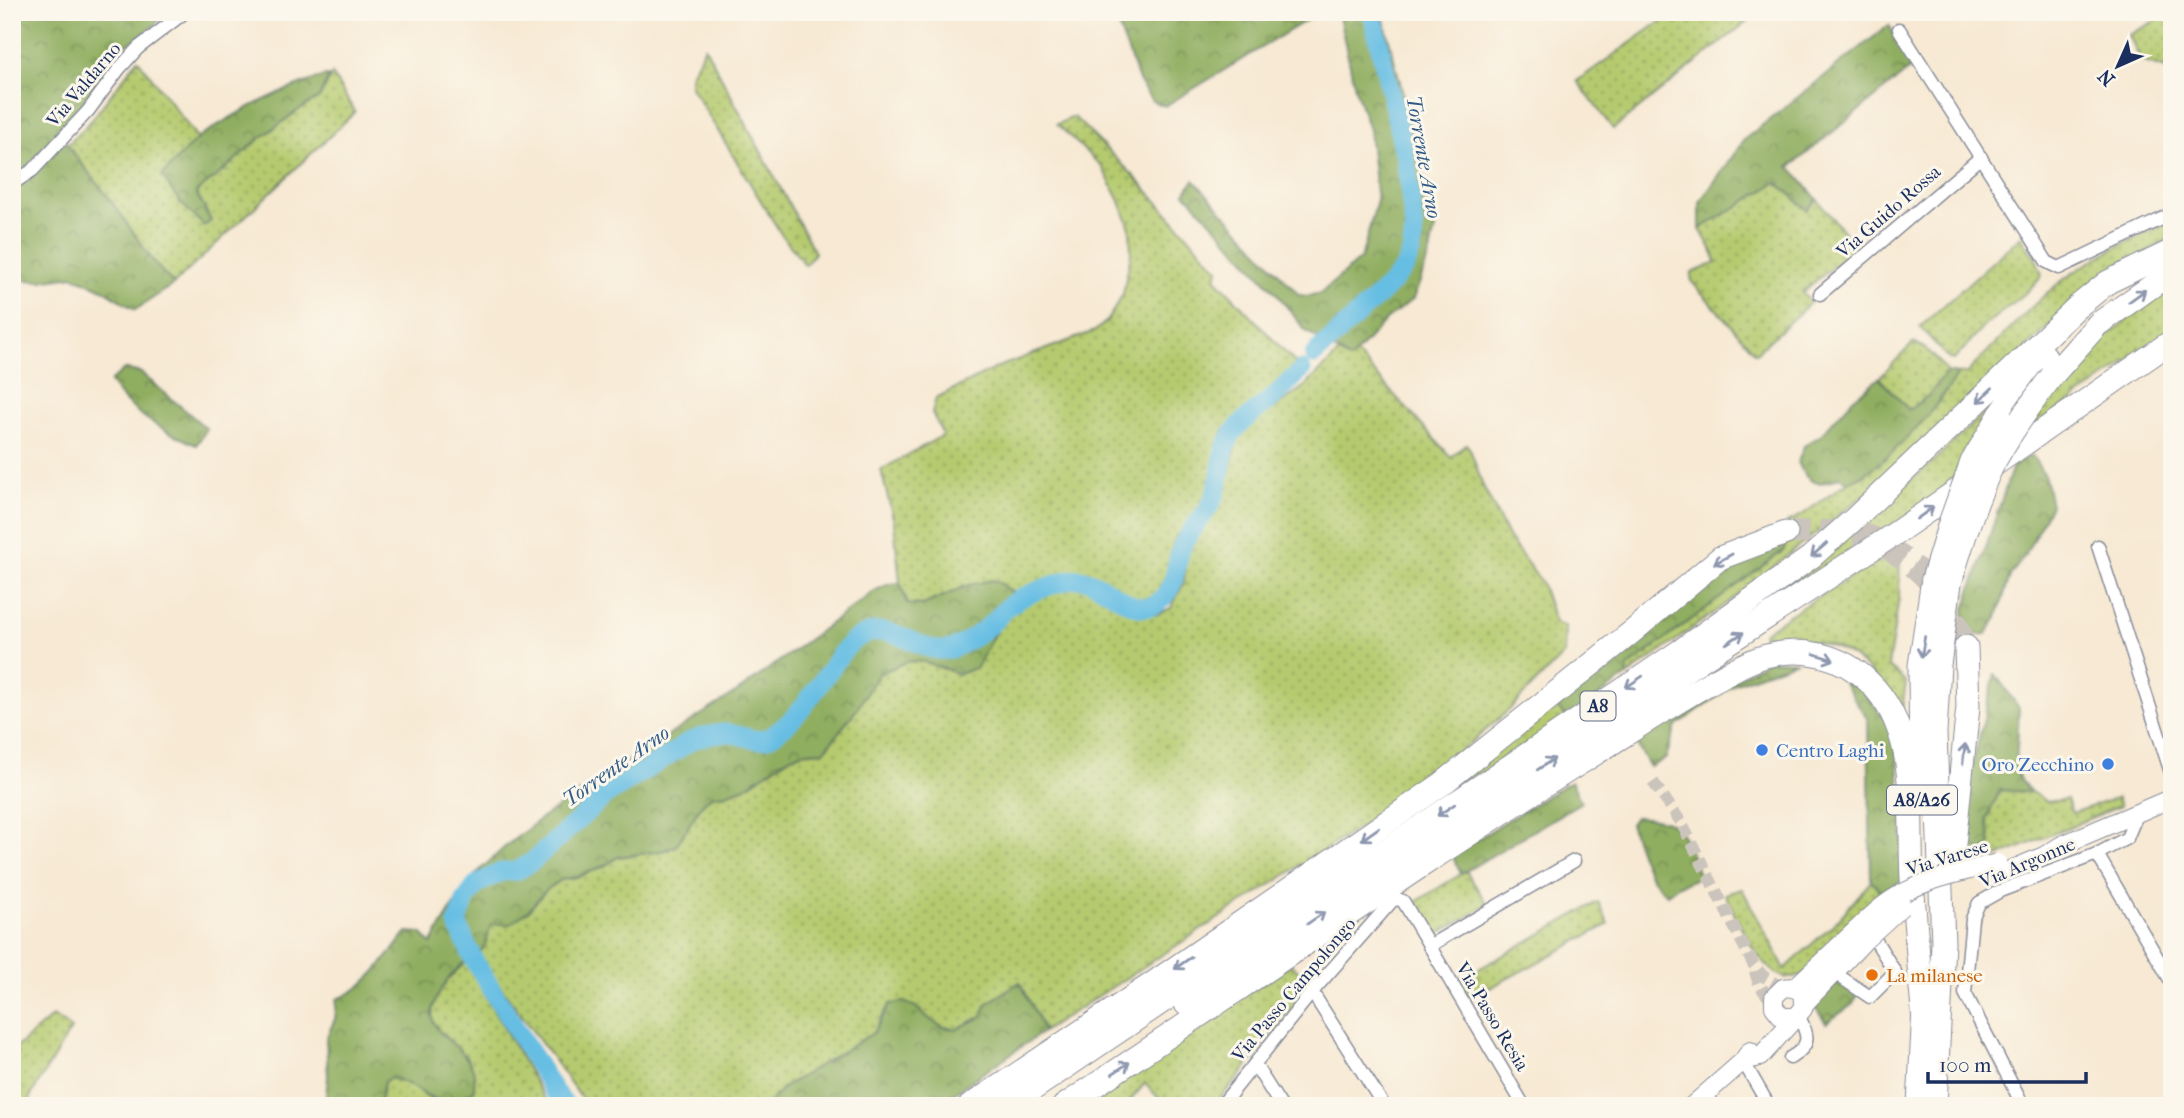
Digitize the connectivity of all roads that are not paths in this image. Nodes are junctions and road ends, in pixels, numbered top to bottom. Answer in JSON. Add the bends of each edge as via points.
{"nodes":[{"id":1,"x":186,"y":12,"type":"edge"},
{"id":2,"x":1899,"y":29,"type":"dead end"},
{"id":3,"x":1981,"y":157,"type":"junction"},
{"id":4,"x":12,"y":184,"type":"edge"},
{"id":5,"x":2172,"y":214,"type":"edge"},
{"id":6,"x":2165,"y":261,"type":"edge"},
{"id":7,"x":1820,"y":294,"type":"dead end"},
{"id":8,"x":2172,"y":341,"type":"edge"},
{"id":9,"x":1786,"y":533,"type":"tunnel mouth"},
{"id":10,"x":2098,"y":546,"type":"dead end"},
{"id":11,"x":1941,"y":581,"type":"junction"},
{"id":12,"x":1966,"y":647,"type":"tunnel mouth"},
{"id":13,"x":2172,"y":776,"type":"edge"},
{"id":14,"x":2172,"y":799,"type":"edge"},
{"id":15,"x":2137,"y":814,"type":"junction"},
{"id":16,"x":2097,"y":854,"type":"junction"},
{"id":17,"x":1573,"y":860,"type":"dead end"},
{"id":18,"x":1397,"y":899,"type":"joint"},
{"id":19,"x":1864,"y":934,"type":"junction"},
{"id":20,"x":1944,"y":943,"type":"junction"},
{"id":21,"x":1429,"y":946,"type":"junction"},
{"id":22,"x":1833,"y":972,"type":"junction"},
{"id":23,"x":2172,"y":983,"type":"edge"},
{"id":24,"x":1312,"y":992,"type":"junction"},
{"id":25,"x":1798,"y":1006,"type":"junction"},
{"id":26,"x":1776,"y":1012,"type":"junction"},
{"id":27,"x":1924,"y":1022,"type":"junction"},
{"id":28,"x":1790,"y":1058,"type":"dead end"},
{"id":29,"x":1744,"y":1061,"type":"junction"},
{"id":30,"x":1255,"y":1065,"type":"junction"},
{"id":31,"x":1701,"y":1103,"type":"edge"},
{"id":32,"x":970,"y":1106,"type":"edge"},
{"id":33,"x":1007,"y":1106,"type":"edge"},
{"id":34,"x":1035,"y":1106,"type":"edge"},
{"id":35,"x":1064,"y":1106,"type":"edge"},
{"id":36,"x":1221,"y":1106,"type":"edge"},
{"id":37,"x":1281,"y":1106,"type":"edge"},
{"id":38,"x":1384,"y":1106,"type":"edge"},
{"id":39,"x":1524,"y":1106,"type":"edge"},
{"id":40,"x":1769,"y":1106,"type":"edge"},
{"id":41,"x":1919,"y":1106,"type":"edge"},
{"id":42,"x":1935,"y":1106,"type":"edge"},
{"id":43,"x":2023,"y":1106,"type":"edge"}],
"edges":[{"from":1,"to":4,"type":"street","name":"Via Valdarno","via":[[138,48],[88,111],[33,170]]},
{"from":2,"to":3,"type":"street"},
{"from":3,"to":5,"type":"street","via":[[2047,262],[2059,268]]},
{"from":3,"to":7,"type":"street","name":"Via Guido Rossa"},
{"from":11,"to":6,"type":"highway","one_way":true,"bridge":true,"via":[[2016,425],[2098,324]]},
{"from":6,"to":11,"type":"highway","bridge":true,"via":[[2084,317],[2034,367],[2000,415],[1972,461],[1950,523]]},
{"from":6,"to":33,"type":"highway","number":"A8","one_way":true,"via":[[2108,282],[2077,307],[1801,564],[1680,651]]},
{"from":34,"to":8,"type":"highway","number":"A8","one_way":true,"via":[[1885,541]]},
{"from":9,"to":32,"type":"highway","one_way":true,"via":[[1720,558],[1442,784]]},
{"from":10,"to":13,"type":"street"},
{"from":11,"to":20,"type":"highway","via":[[1936,733]]},
{"from":11,"to":27,"type":"highway","number":"A8/A26","one_way":true,"via":[[1920,665]]},
{"from":20,"to":12,"type":"highway","one_way":true,"via":[[1968,707]]},
{"from":14,"to":15,"type":"main road","name":"Via Varese"},
{"from":15,"to":16,"type":"street","name":"Via Argonne","via":[[2127,838]]},
{"from":15,"to":19,"type":"main road","name":"Via Varese","bridge":true,"via":[[2062,845],[2043,847],[1999,869],[1926,883],[1904,892],[1875,912]]},
{"from":16,"to":23,"type":"street"},
{"from":16,"to":43,"type":"street","name":"Via Argonne","via":[[2000,891],[1979,904],[1972,919],[1965,993]]},
{"from":17,"to":21,"type":"street"},
{"from":18,"to":21,"type":"street","name":"Via Passo Resia","via":[[1403,901]]},
{"from":18,"to":24,"type":"street","name":"Via Passo Campolongo"},
{"from":19,"to":22,"type":"main road","name":"Via Varese"},
{"from":19,"to":22,"type":"street","via":[[1895,972],[1870,998]]},
{"from":19,"to":25,"type":"main road","name":"Via Varese"},
{"from":20,"to":42,"type":"highway"},
{"from":21,"to":39,"type":"street","name":"Via Passo Resia"},
{"from":22,"to":25,"type":"main road","name":"Via Varese"},
{"from":24,"to":30,"type":"street","name":"Via Passo Campolongo"},
{"from":24,"to":38,"type":"street"},
{"from":25,"to":26,"type":"main road","via":[[1786,1018]]},
{"from":25,"to":26,"type":"main road","name":"Via Varese","via":[[1786,987],[1776,993]]},
{"from":25,"to":28,"type":"street","via":[[1807,1040],[1802,1051]]},
{"from":25,"to":29,"type":"main road","name":"Via Varese","via":[[1776,1040],[1760,1056]]},
{"from":26,"to":29,"type":"main road","name":"Via Varese","via":[[1769,1033]]},
{"from":35,"to":27,"type":"highway","one_way":true,"via":[[1518,802],[1692,693],[1760,657],[1781,652],[1826,656],[1866,679],[1888,706],[1903,742],[1911,799],[1912,877]]},
{"from":27,"to":41,"type":"highway","number":"A8/A26"},
{"from":29,"to":31,"type":"main road","name":"Via Varese"},
{"from":29,"to":40,"type":"street"},
{"from":30,"to":36,"type":"street","name":"Via Passo Campolongo"},
{"from":30,"to":37,"type":"street"}]}
